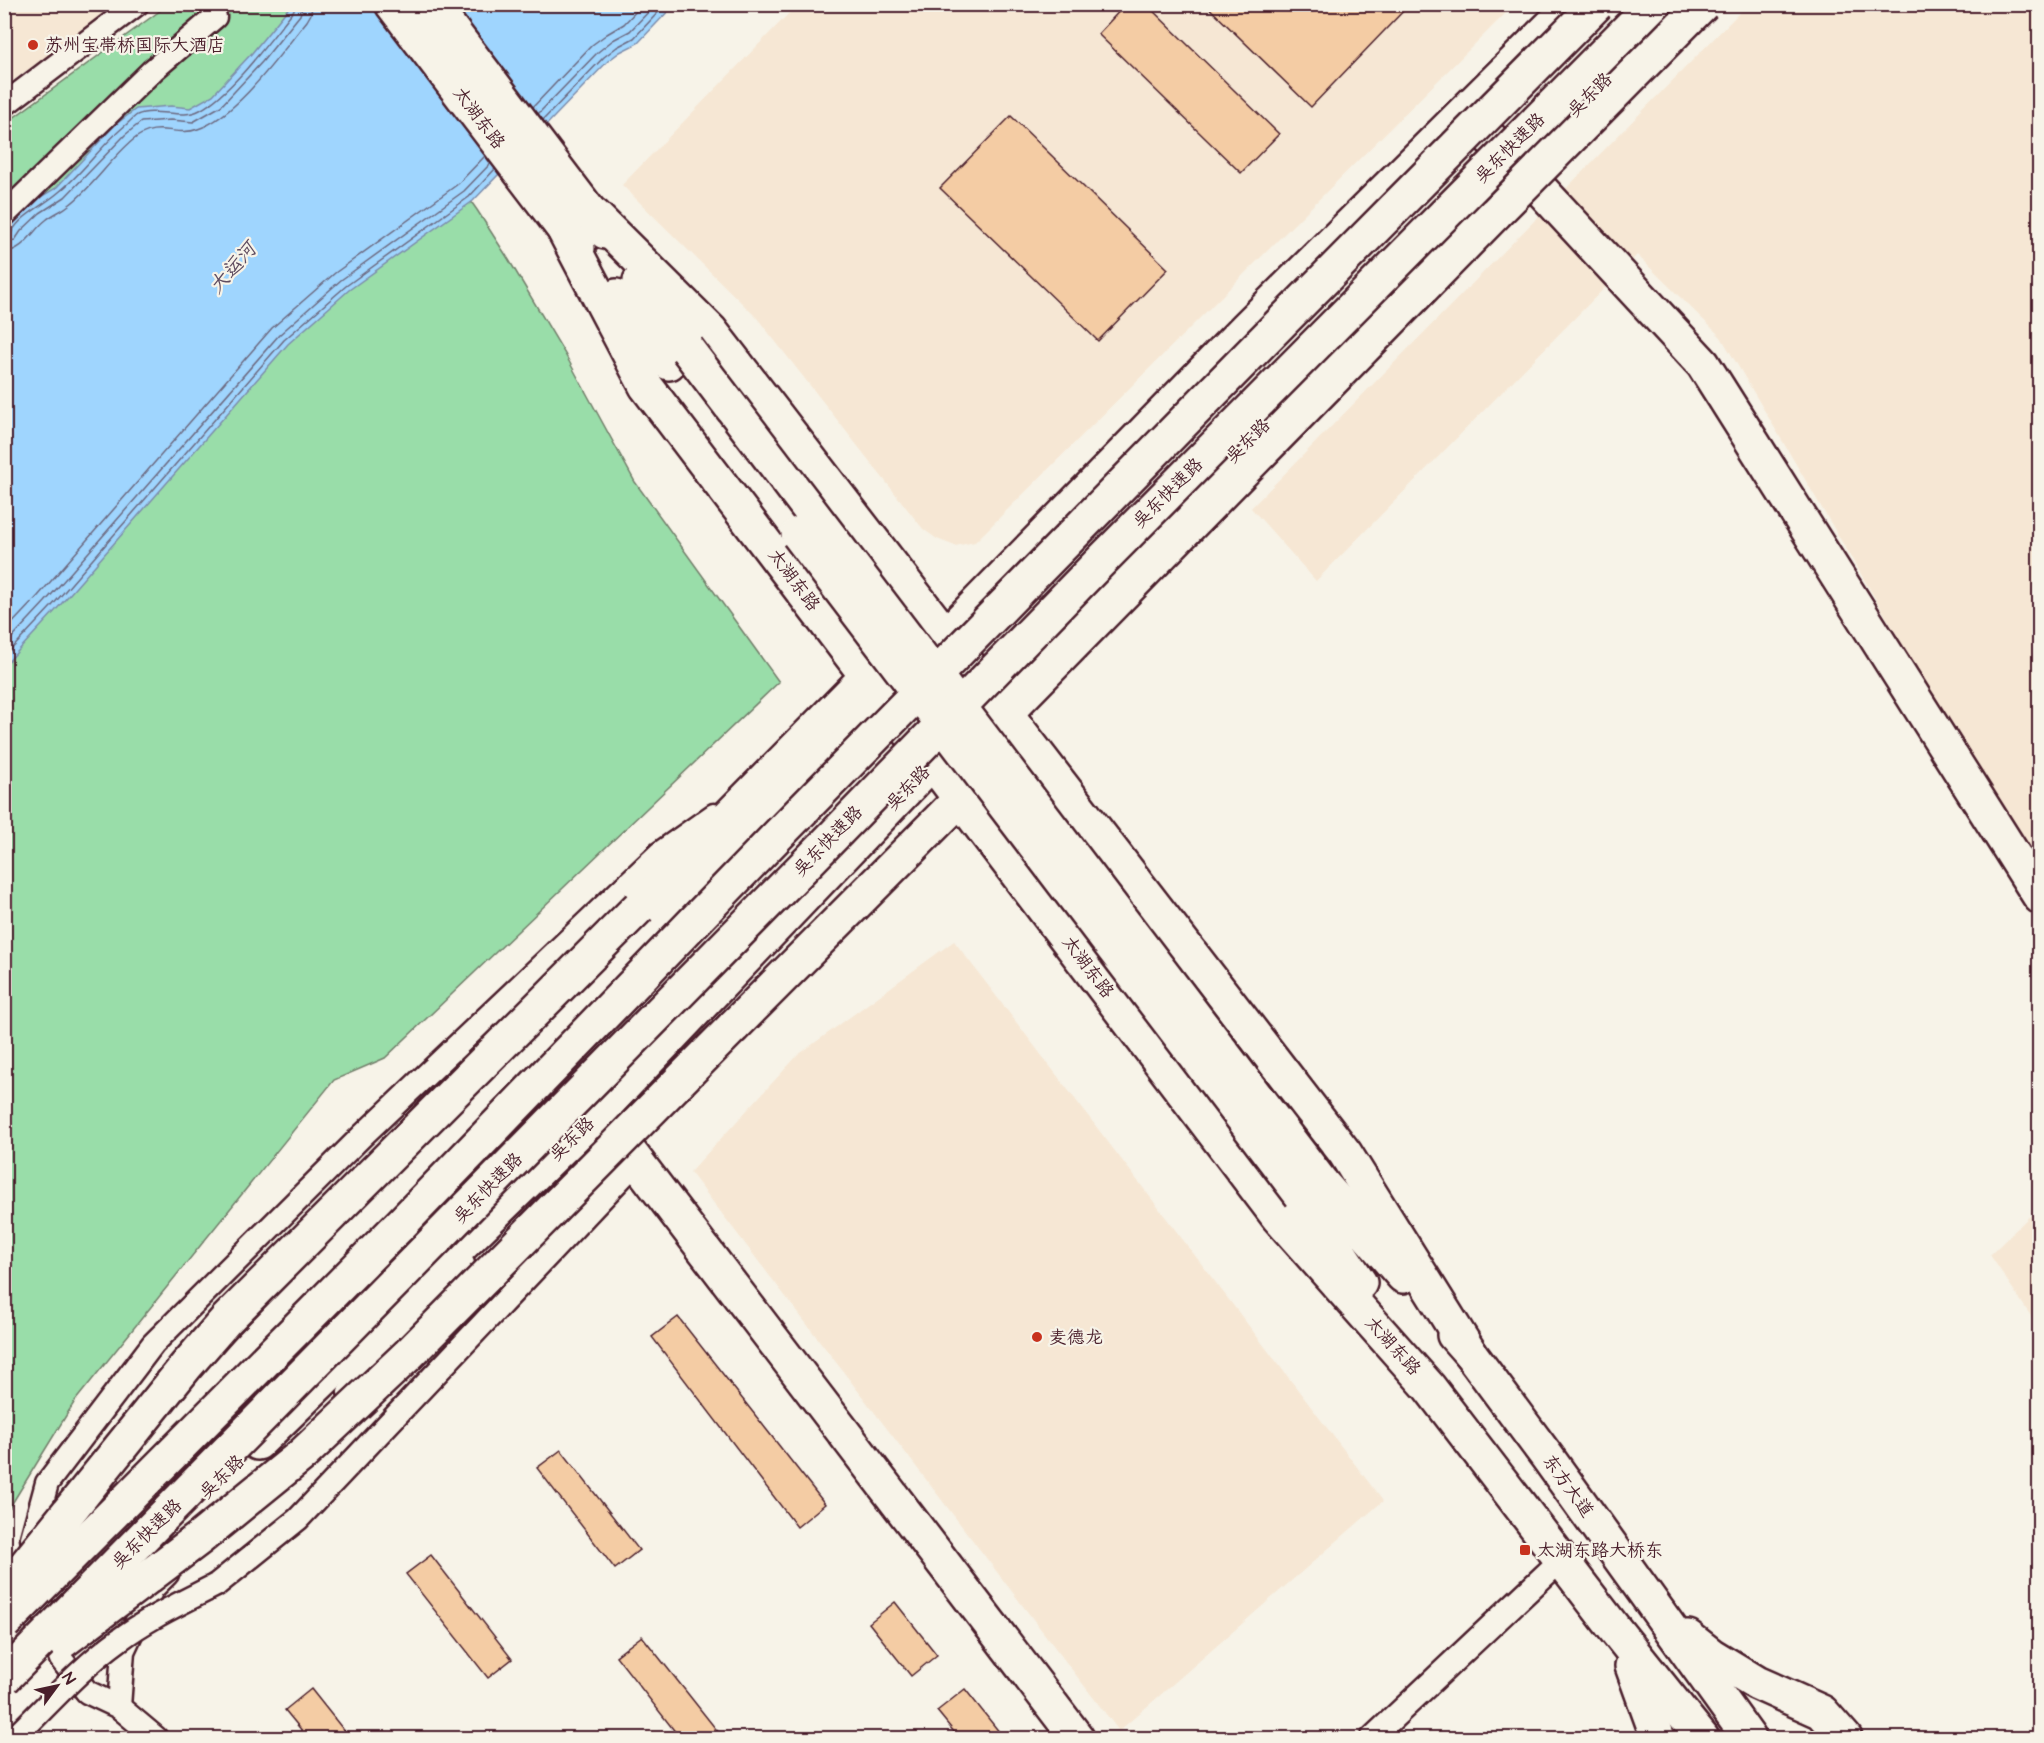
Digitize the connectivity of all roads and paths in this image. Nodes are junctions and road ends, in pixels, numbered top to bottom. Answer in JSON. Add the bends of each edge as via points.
{"nodes":[{"id":1,"x":137,"y":4,"type":"edge"},
{"id":2,"x":392,"y":4,"type":"edge"},
{"id":3,"x":432,"y":4,"type":"edge"},
{"id":4,"x":1573,"y":4,"type":"edge"},
{"id":5,"x":1597,"y":4,"type":"edge"},
{"id":6,"x":1653,"y":4,"type":"edge"},
{"id":7,"x":1680,"y":4,"type":"edge"},
{"id":8,"x":1703,"y":4,"type":"edge"},
{"id":9,"x":215,"y":17,"type":"dead end"},
{"id":10,"x":4,"y":105,"type":"edge"},
{"id":11,"x":1464,"y":113,"type":"junction"},
{"id":12,"x":1519,"y":166,"type":"junction"},
{"id":13,"x":4,"y":215,"type":"edge"},
{"id":14,"x":594,"y":215,"type":"junction"},
{"id":15,"x":565,"y":232,"type":"junction"},
{"id":16,"x":946,"y":635,"type":"junction"},
{"id":17,"x":875,"y":686,"type":"junction"},
{"id":18,"x":1000,"y":706,"type":"junction"},
{"id":19,"x":932,"y":762,"type":"junction"},
{"id":20,"x":764,"y":780,"type":"junction"},
{"id":21,"x":960,"y":799,"type":"junction"},
{"id":22,"x":2040,"y":897,"type":"edge"},
{"id":23,"x":599,"y":1112,"type":"junction"},
{"id":24,"x":637,"y":1161,"type":"junction"},
{"id":25,"x":1311,"y":1189,"type":"junction"},
{"id":26,"x":1470,"y":1353,"type":"junction"},
{"id":27,"x":1429,"y":1387,"type":"junction"},
{"id":28,"x":1562,"y":1559,"type":"junction"},
{"id":29,"x":4,"y":1592,"type":"edge"},
{"id":30,"x":4,"y":1598,"type":"edge"},
{"id":31,"x":1652,"y":1602,"type":"junction"},
{"id":32,"x":4,"y":1623,"type":"edge"},
{"id":33,"x":1613,"y":1627,"type":"junction"},
{"id":34,"x":4,"y":1680,"type":"edge"},
{"id":35,"x":4,"y":1694,"type":"edge"},
{"id":36,"x":1802,"y":1703,"type":"junction"},
{"id":37,"x":119,"y":1707,"type":"junction"},
{"id":38,"x":14,"y":1738,"type":"edge"},
{"id":39,"x":156,"y":1738,"type":"edge"},
{"id":40,"x":1077,"y":1738,"type":"edge"},
{"id":41,"x":1372,"y":1738,"type":"edge"},
{"id":42,"x":1658,"y":1738,"type":"edge"},
{"id":43,"x":1702,"y":1738,"type":"edge"},
{"id":44,"x":1751,"y":1738,"type":"edge"},
{"id":45,"x":1845,"y":1738,"type":"edge"}],
"edges":[{"from":1,"to":10,"type":"street"},
{"from":2,"to":15,"type":"main road","name":"太湖东路"},
{"from":3,"to":14,"type":"main road","name":"太湖东路"},
{"from":4,"to":11,"type":"main road"},
{"from":5,"to":32,"type":"main road","name":"吴东快速路","bridge":true,"via":[[393,1232]]},
{"from":6,"to":34,"type":"main road","name":"吴东快速路","bridge":true,"via":[[1140,521]]},
{"from":7,"to":12,"type":"main road","name":"吴东路"},
{"from":8,"to":18,"type":"main road","bridge":true},
{"from":9,"to":13,"type":"street","via":[[153,70]]},
{"from":11,"to":12,"type":"main road"},
{"from":11,"to":16,"type":"main road","via":[[1246,328]]},
{"from":12,"to":18,"type":"main road","name":"吴东路"},
{"from":12,"to":22,"type":"main road","via":[[1703,364]]},
{"from":14,"to":16,"type":"main road","name":"太湖东路","via":[[711,331]]},
{"from":14,"to":25,"type":"main road","name":"太湖东路","bridge":true,"via":[[687,349]]},
{"from":15,"to":17,"type":"main road","name":"太湖东路","via":[[646,386]]},
{"from":15,"to":25,"type":"main road","name":"太湖东路","bridge":true},
{"from":16,"to":17,"type":"main road"},
{"from":16,"to":18,"type":"main road","name":"太湖东路"},
{"from":17,"to":19,"type":"main road","name":"太湖东路"},
{"from":17,"to":20,"type":"main road"},
{"from":17,"to":30,"type":"main road"},
{"from":18,"to":19,"type":"main road","name":"吴东路"},
{"from":18,"to":21,"type":"main road"},
{"from":18,"to":26,"type":"main road","name":"太湖东路","via":[[1345,1153]]},
{"from":19,"to":21,"type":"main road","name":"太湖东路"},
{"from":19,"to":23,"type":"main road","name":"吴东路"},
{"from":20,"to":29,"type":"main road","bridge":true,"via":[[226,1320]]},
{"from":20,"to":37,"type":"street","via":[[660,853],[362,1136],[153,1344],[47,1483],[32,1538],[41,1606],[61,1659],[87,1692]]},
{"from":21,"to":27,"type":"main road","name":"太湖东路","via":[[1278,1217]]},
{"from":21,"to":34,"type":"main road","bridge":true,"via":[[408,1355],[303,1454],[101,1614]]},
{"from":23,"to":24,"type":"main road"},
{"from":23,"to":35,"type":"main road","name":"吴东路","via":[[123,1573]]},
{"from":23,"to":37,"type":"street","via":[[324,1419],[152,1589],[123,1651]]},
{"from":24,"to":38,"type":"street","bridge":true,"via":[[298,1519],[216,1585],[120,1639]]},
{"from":24,"to":40,"type":"main road"},
{"from":25,"to":26,"type":"main road","name":"太湖东路"},
{"from":25,"to":27,"type":"main road","name":"太湖东路"},
{"from":26,"to":31,"type":"main road","name":"东方大道"},
{"from":27,"to":28,"type":"main road"},
{"from":28,"to":33,"type":"main road"},
{"from":28,"to":41,"type":"street"},
{"from":31,"to":36,"type":"main road","via":[[1711,1655],[1757,1683]]},
{"from":31,"to":44,"type":"main road","name":"东方大道"},
{"from":33,"to":42,"type":"main road"},
{"from":33,"to":43,"type":"main road"},
{"from":36,"to":44,"type":"main road","via":[[1767,1707],[1755,1722]]},
{"from":36,"to":45,"type":"main road","via":[[1822,1712]]},
{"from":37,"to":39,"type":"street"}]}
